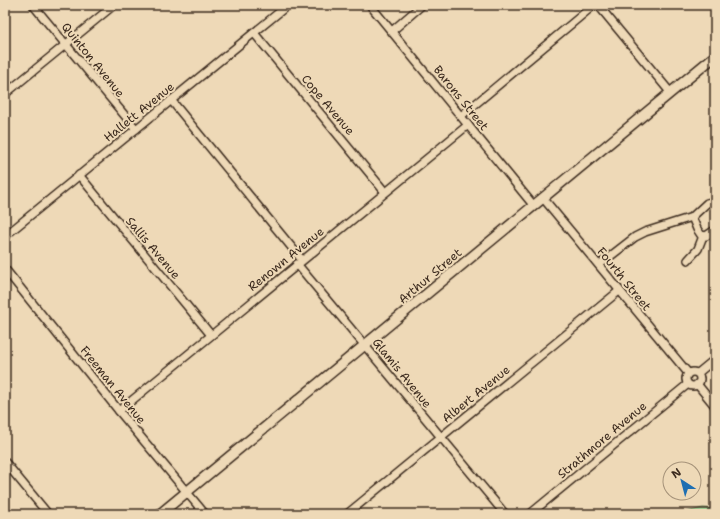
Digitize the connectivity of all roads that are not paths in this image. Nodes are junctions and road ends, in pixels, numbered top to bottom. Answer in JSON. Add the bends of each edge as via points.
{"nodes":[{"id":1,"x":33,"y":5,"type":"edge"},
{"id":2,"x":114,"y":5,"type":"edge"},
{"id":3,"x":288,"y":5,"type":"edge"},
{"id":4,"x":370,"y":5,"type":"edge"},
{"id":5,"x":422,"y":5,"type":"edge"},
{"id":6,"x":594,"y":5,"type":"edge"},
{"id":7,"x":598,"y":5,"type":"edge"},
{"id":8,"x":392,"y":31,"type":"junction"},
{"id":9,"x":254,"y":33,"type":"junction"},
{"id":10,"x":66,"y":44,"type":"junction"},
{"id":11,"x":715,"y":56,"type":"edge"},
{"id":12,"x":670,"y":92,"type":"junction"},
{"id":13,"x":5,"y":94,"type":"edge"},
{"id":14,"x":171,"y":100,"type":"junction"},
{"id":15,"x":461,"y":116,"type":"junction"},
{"id":16,"x":468,"y":125,"type":"junction"},
{"id":17,"x":136,"y":129,"type":"junction"},
{"id":18,"x":79,"y":175,"type":"junction"},
{"id":19,"x":385,"y":192,"type":"junction"},
{"id":20,"x":543,"y":198,"type":"junction"},
{"id":21,"x":715,"y":201,"type":"edge"},
{"id":22,"x":534,"y":206,"type":"junction"},
{"id":23,"x":692,"y":217,"type":"junction"},
{"id":24,"x":715,"y":230,"type":"edge"},
{"id":25,"x":5,"y":236,"type":"edge"},
{"id":26,"x":703,"y":236,"type":"junction"},
{"id":27,"x":688,"y":260,"type":"dead end"},
{"id":28,"x":300,"y":262,"type":"junction"},
{"id":29,"x":599,"y":265,"type":"junction"},
{"id":30,"x":5,"y":269,"type":"edge"},
{"id":31,"x":620,"y":291,"type":"junction"},
{"id":32,"x":211,"y":335,"type":"junction"},
{"id":33,"x":366,"y":345,"type":"junction"},
{"id":34,"x":715,"y":359,"type":"edge"},
{"id":35,"x":688,"y":373,"type":"junction"},
{"id":36,"x":698,"y":373,"type":"junction"},
{"id":37,"x":688,"y":384,"type":"junction"},
{"id":38,"x":697,"y":384,"type":"junction"},
{"id":39,"x":715,"y":406,"type":"edge"},
{"id":40,"x":119,"y":411,"type":"junction"},
{"id":41,"x":440,"y":437,"type":"junction"},
{"id":42,"x":5,"y":462,"type":"edge"},
{"id":43,"x":186,"y":492,"type":"junction"},
{"id":44,"x":48,"y":514,"type":"edge"},
{"id":45,"x":160,"y":514,"type":"edge"},
{"id":46,"x":205,"y":514,"type":"edge"},
{"id":47,"x":347,"y":514,"type":"edge"},
{"id":48,"x":505,"y":514,"type":"edge"},
{"id":49,"x":530,"y":514,"type":"edge"}],
"edges":[{"from":1,"to":10,"type":"street","name":"Quinton Avenue"},
{"from":2,"to":10,"type":"street"},
{"from":3,"to":9,"type":"street","name":"Hallett Avenue"},
{"from":4,"to":8,"type":"street","name":"Barons Street"},
{"from":5,"to":8,"type":"street"},
{"from":6,"to":15,"type":"street"},
{"from":7,"to":12,"type":"street"},
{"from":8,"to":15,"type":"street","name":"Barons Street"},
{"from":9,"to":14,"type":"street","name":"Hallett Avenue"},
{"from":9,"to":19,"type":"street","name":"Cope Avenue"},
{"from":10,"to":13,"type":"street"},
{"from":10,"to":17,"type":"street","name":"Quinton Avenue"},
{"from":11,"to":12,"type":"street","name":"Arthur Street"},
{"from":12,"to":20,"type":"street","name":"Arthur Street"},
{"from":14,"to":17,"type":"street","name":"Hallett Avenue"},
{"from":14,"to":28,"type":"street","name":"Glamis Avenue"},
{"from":15,"to":16,"type":"street","name":"Barons Street"},
{"from":16,"to":19,"type":"street","name":"Renown Avenue"},
{"from":16,"to":22,"type":"street","name":"Barons Street"},
{"from":17,"to":18,"type":"street","name":"Hallett Avenue"},
{"from":18,"to":25,"type":"street","name":"Hallett Avenue"},
{"from":18,"to":32,"type":"street","name":"Sallis Avenue"},
{"from":19,"to":28,"type":"street","name":"Renown Avenue"},
{"from":20,"to":22,"type":"street","name":"Arthur Street"},
{"from":20,"to":29,"type":"street","name":"Fourth Street"},
{"from":21,"to":23,"type":"street","via":[[707,203]]},
{"from":22,"to":33,"type":"street","name":"Arthur Street"},
{"from":23,"to":26,"type":"street","via":[[699,234]]},
{"from":23,"to":29,"type":"street","via":[[635,237]]},
{"from":24,"to":26,"type":"street"},
{"from":26,"to":27,"type":"street","via":[[698,248]]},
{"from":28,"to":32,"type":"street","name":"Renown Avenue"},
{"from":28,"to":33,"type":"street","name":"Glamis Avenue"},
{"from":29,"to":31,"type":"street","name":"Fourth Street"},
{"from":30,"to":40,"type":"street","name":"Freeman Avenue"},
{"from":31,"to":35,"type":"street","name":"Fourth Street"},
{"from":31,"to":41,"type":"street","name":"Albert Avenue"},
{"from":32,"to":40,"type":"street","name":"Renown Avenue"},
{"from":33,"to":41,"type":"street","name":"Glamis Avenue"},
{"from":33,"to":43,"type":"street","name":"Arthur Street"},
{"from":34,"to":36,"type":"street"},
{"from":35,"to":36,"type":"street"},
{"from":35,"to":37,"type":"street"},
{"from":36,"to":38,"type":"street","via":[[700,380]]},
{"from":37,"to":38,"type":"street"},
{"from":37,"to":49,"type":"street","name":"Strathmore Avenue"},
{"from":38,"to":39,"type":"street"},
{"from":40,"to":43,"type":"street","name":"Freeman Avenue"},
{"from":41,"to":47,"type":"street","name":"Albert Avenue"},
{"from":41,"to":48,"type":"street","name":"Glamis Avenue"},
{"from":42,"to":44,"type":"street"},
{"from":43,"to":45,"type":"street","name":"Arthur Street"},
{"from":43,"to":46,"type":"street","name":"Freeman Avenue"}]}
